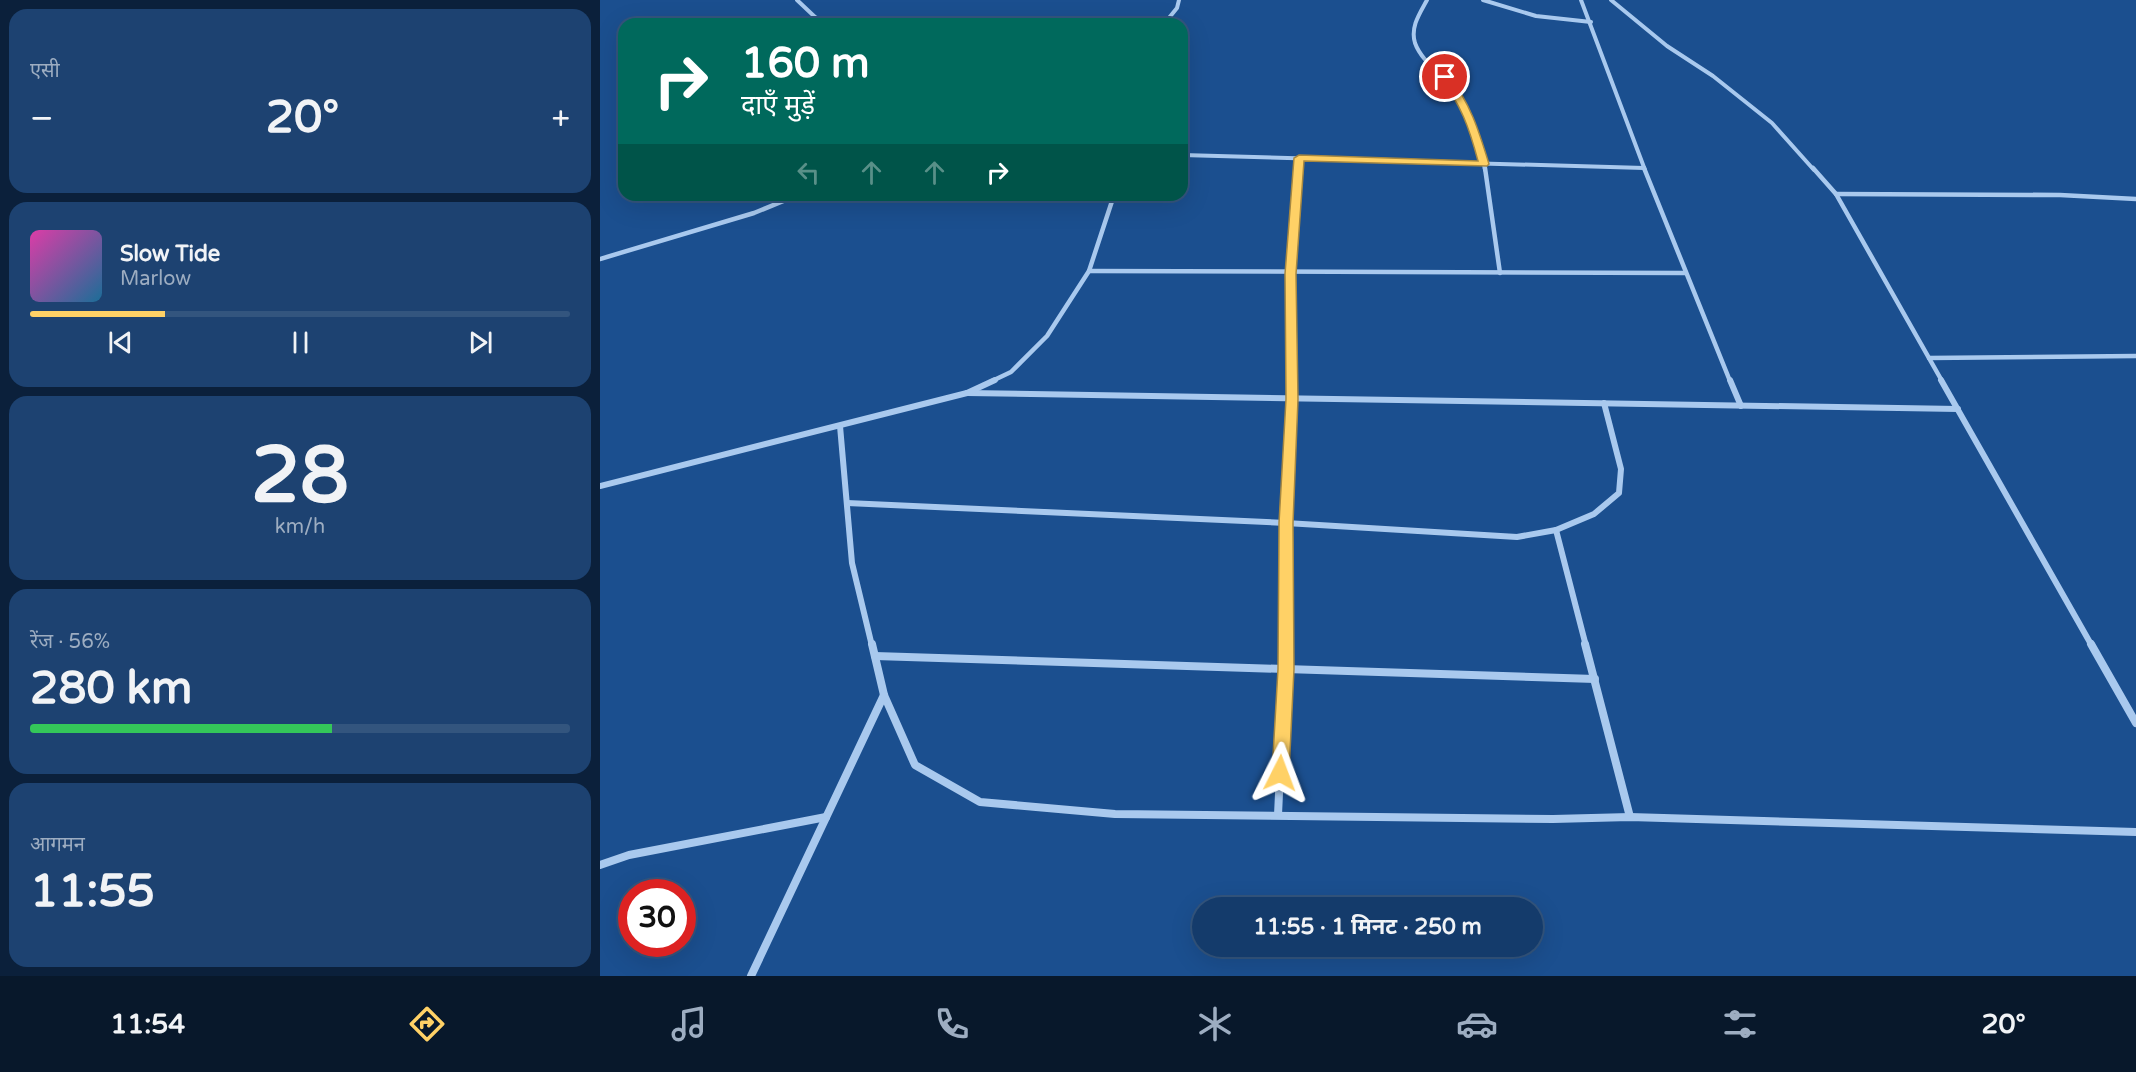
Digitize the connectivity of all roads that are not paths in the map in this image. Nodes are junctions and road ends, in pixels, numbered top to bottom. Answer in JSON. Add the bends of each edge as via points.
{"nodes":[{"id":1,"x":797,"y":0,"type":"edge"},
{"id":2,"x":1179,"y":0,"type":"edge"},
{"id":3,"x":1427,"y":0,"type":"edge"},
{"id":4,"x":1483,"y":0,"type":"edge"},
{"id":5,"x":1581,"y":0,"type":"edge"},
{"id":6,"x":1611,"y":0,"type":"edge"},
{"id":7,"x":817,"y":18,"type":"edge"},
{"id":8,"x":1169,"y":18,"type":"edge"},
{"id":9,"x":1591,"y":22,"type":"junction"},
{"id":10,"x":1188,"y":155,"type":"edge"},
{"id":11,"x":1299,"y":158,"type":"junction"},
{"id":12,"x":1484,"y":164,"type":"junction"},
{"id":13,"x":1644,"y":168,"type":"junction"},
{"id":14,"x":1836,"y":194,"type":"junction"},
{"id":15,"x":2136,"y":199,"type":"edge"},
{"id":16,"x":783,"y":201,"type":"edge"},
{"id":17,"x":1112,"y":201,"type":"edge"},
{"id":18,"x":600,"y":259,"type":"edge"},
{"id":19,"x":1089,"y":271,"type":"junction"},
{"id":20,"x":1500,"y":273,"type":"junction"},
{"id":21,"x":1685,"y":273,"type":"junction"},
{"id":22,"x":1291,"y":274,"type":"junction"},
{"id":23,"x":2136,"y":356,"type":"edge"},
{"id":24,"x":1929,"y":358,"type":"junction"},
{"id":25,"x":967,"y":393,"type":"junction"},
{"id":26,"x":1292,"y":399,"type":"junction"},
{"id":27,"x":1604,"y":404,"type":"junction"},
{"id":28,"x":1741,"y":406,"type":"junction"},
{"id":29,"x":1958,"y":409,"type":"junction"},
{"id":30,"x":840,"y":426,"type":"junction"},
{"id":31,"x":600,"y":486,"type":"edge"},
{"id":32,"x":847,"y":503,"type":"junction"},
{"id":33,"x":1286,"y":523,"type":"junction"},
{"id":34,"x":1556,"y":530,"type":"junction"},
{"id":35,"x":875,"y":656,"type":"junction"},
{"id":36,"x":1286,"y":669,"type":"junction"},
{"id":37,"x":1595,"y":679,"type":"junction"},
{"id":38,"x":884,"y":695,"type":"junction"},
{"id":39,"x":2136,"y":723,"type":"edge"},
{"id":40,"x":1278,"y":815,"type":"junction"},
{"id":41,"x":826,"y":817,"type":"junction"},
{"id":42,"x":1630,"y":817,"type":"junction"},
{"id":43,"x":2136,"y":832,"type":"edge"},
{"id":44,"x":600,"y":865,"type":"edge"},
{"id":45,"x":751,"y":976,"type":"edge"}],
"edges":[{"from":1,"to":7,"type":"street"},
{"from":2,"to":8,"type":"street"},
{"from":3,"to":12,"type":"street","via":[[1414,25],[1416,43],[1457,92],[1471,119]]},
{"from":4,"to":9,"type":"street","via":[[1516,13]]},
{"from":5,"to":9,"type":"street"},
{"from":6,"to":14,"type":"street","via":[[1772,123]]},
{"from":9,"to":13,"type":"street"},
{"from":10,"to":11,"type":"street"},
{"from":11,"to":12,"type":"street"},
{"from":11,"to":22,"type":"street"},
{"from":12,"to":13,"type":"street"},
{"from":12,"to":20,"type":"street"},
{"from":13,"to":21,"type":"street"},
{"from":14,"to":15,"type":"street"},
{"from":14,"to":24,"type":"street"},
{"from":16,"to":18,"type":"street"},
{"from":17,"to":19,"type":"street"},
{"from":19,"to":22,"type":"street"},
{"from":19,"to":25,"type":"street","via":[[1047,336],[1011,372]]},
{"from":20,"to":21,"type":"street"},
{"from":20,"to":22,"type":"street"},
{"from":21,"to":28,"type":"street"},
{"from":22,"to":26,"type":"street"},
{"from":23,"to":24,"type":"street"},
{"from":24,"to":29,"type":"street"},
{"from":25,"to":26,"type":"street"},
{"from":25,"to":30,"type":"street"},
{"from":26,"to":27,"type":"street"},
{"from":26,"to":33,"type":"street"},
{"from":27,"to":28,"type":"street"},
{"from":27,"to":34,"type":"street","via":[[1621,469],[1619,493],[1594,514]]},
{"from":28,"to":29,"type":"street"},
{"from":29,"to":39,"type":"street"},
{"from":30,"to":31,"type":"street"},
{"from":30,"to":32,"type":"street"},
{"from":32,"to":33,"type":"street"},
{"from":32,"to":35,"type":"street","via":[[852,564]]},
{"from":33,"to":34,"type":"street","via":[[1517,537]]},
{"from":33,"to":36,"type":"street"},
{"from":34,"to":37,"type":"street"},
{"from":35,"to":36,"type":"street"},
{"from":35,"to":38,"type":"street"},
{"from":36,"to":37,"type":"street"},
{"from":36,"to":40,"type":"street"},
{"from":37,"to":42,"type":"street"},
{"from":38,"to":40,"type":"street","via":[[915,765],[980,802],[1114,814]]},
{"from":38,"to":41,"type":"street"},
{"from":40,"to":42,"type":"street"},
{"from":41,"to":44,"type":"street","via":[[629,855]]},
{"from":41,"to":45,"type":"street"},
{"from":42,"to":43,"type":"street"}]}
